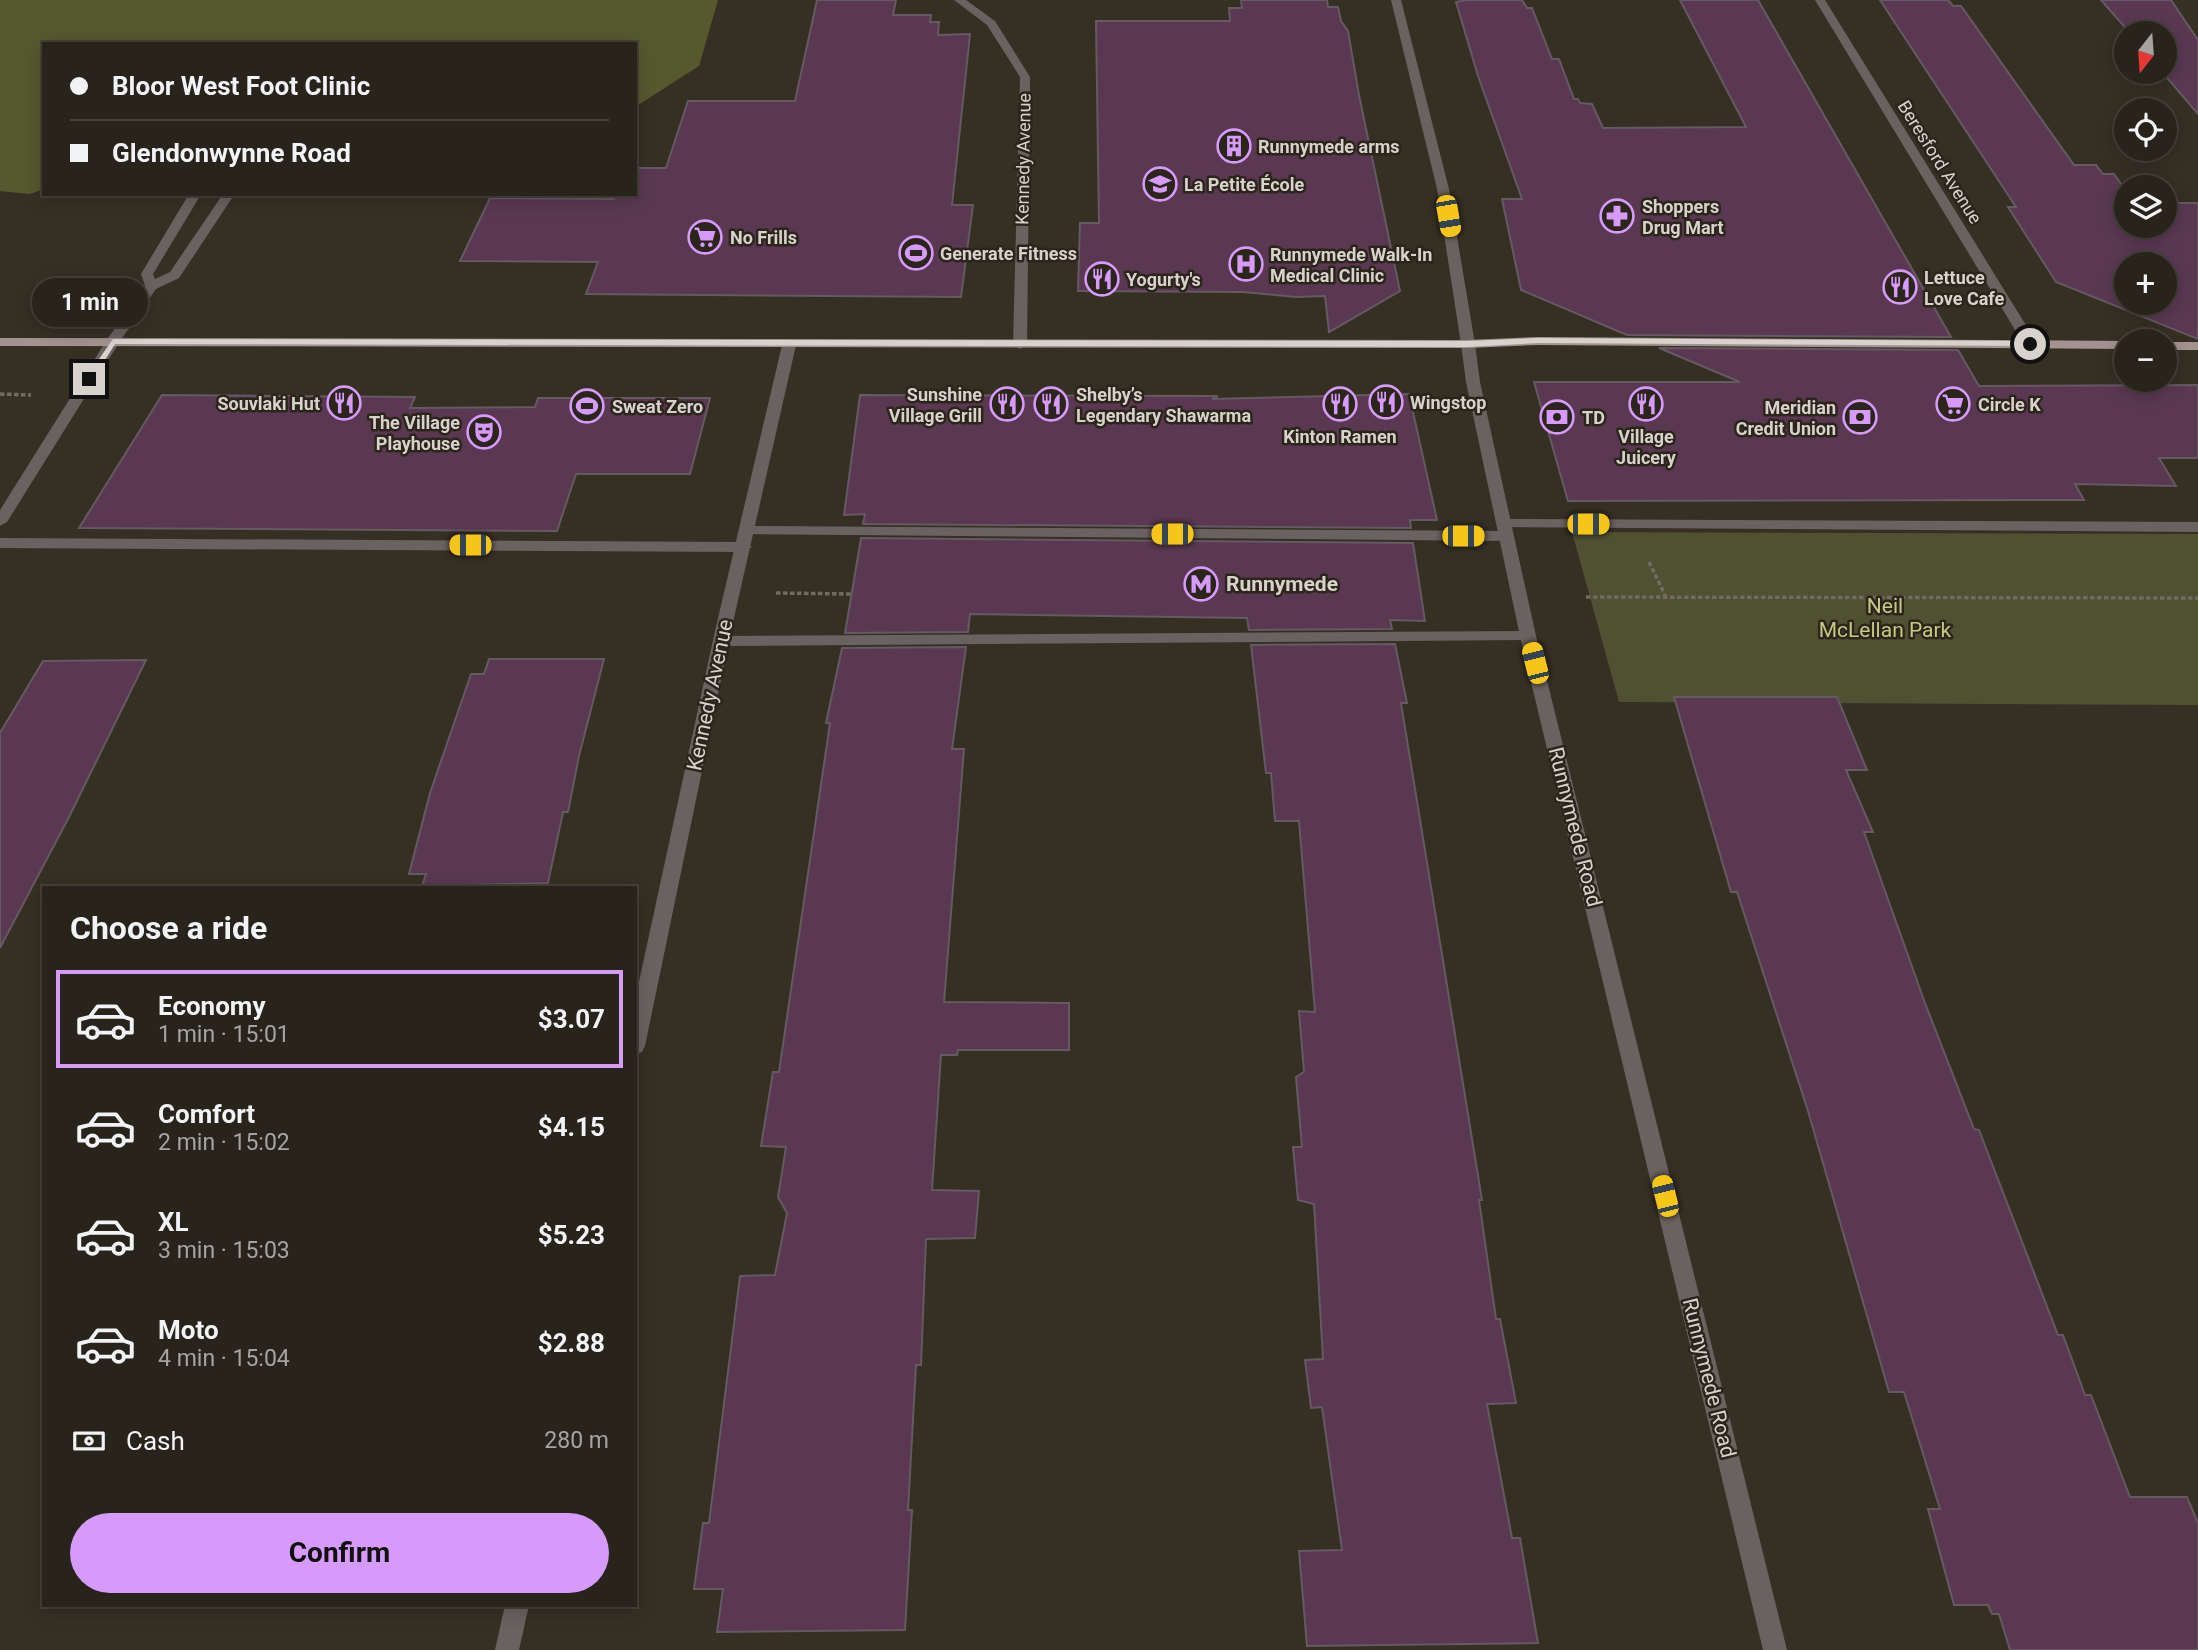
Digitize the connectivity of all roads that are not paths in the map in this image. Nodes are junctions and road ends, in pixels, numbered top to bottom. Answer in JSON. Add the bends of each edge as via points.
{"nodes":[{"id":1,"x":959,"y":0,"type":"edge"},
{"id":2,"x":1396,"y":0,"type":"edge"},
{"id":3,"x":1820,"y":0,"type":"edge"},
{"id":4,"x":194,"y":196,"type":"dead end"},
{"id":5,"x":227,"y":196,"type":"edge"},
{"id":6,"x":151,"y":286,"type":"junction"},
{"id":7,"x":113,"y":341,"type":"junction"},
{"id":8,"x":0,"y":342,"type":"edge"},
{"id":9,"x":1468,"y":344,"type":"junction"},
{"id":10,"x":2030,"y":344,"type":"junction"},
{"id":11,"x":789,"y":345,"type":"junction"},
{"id":12,"x":1020,"y":345,"type":"junction"},
{"id":13,"x":2114,"y":345,"type":"edge"},
{"id":14,"x":2177,"y":346,"type":"edge"},
{"id":15,"x":2198,"y":346,"type":"edge"},
{"id":16,"x":0,"y":522,"type":"edge"},
{"id":17,"x":2198,"y":527,"type":"edge"},
{"id":18,"x":1506,"y":530,"type":"junction"},
{"id":19,"x":748,"y":531,"type":"junction"},
{"id":20,"x":0,"y":543,"type":"edge"},
{"id":21,"x":744,"y":547,"type":"junction"},
{"id":22,"x":1528,"y":636,"type":"junction"},
{"id":23,"x":721,"y":641,"type":"junction"},
{"id":24,"x":637,"y":1037,"type":"edge"},
{"id":25,"x":517,"y":1607,"type":"edge"},
{"id":26,"x":507,"y":1650,"type":"edge"},
{"id":27,"x":1775,"y":1650,"type":"edge"}],
"edges":[{"from":1,"to":12,"type":"street","name":"Kennedy Avenue","via":[[991,23],[1025,77]]},
{"from":2,"to":9,"type":"street","name":"Runnymede Road","via":[[1443,189]]},
{"from":3,"to":10,"type":"street","name":"Beresford Avenue"},
{"from":4,"to":6,"type":"street","via":[[147,274]]},
{"from":5,"to":6,"type":"street","via":[[176,275]]},
{"from":6,"to":7,"type":"street"},
{"from":7,"to":8,"type":"main road"},
{"from":7,"to":11,"type":"main road"},
{"from":7,"to":16,"type":"street"},
{"from":9,"to":10,"type":"main road"},
{"from":9,"to":12,"type":"main road"},
{"from":9,"to":18,"type":"street","name":"Runnymede Road"},
{"from":10,"to":13,"type":"main road"},
{"from":11,"to":12,"type":"main road"},
{"from":11,"to":19,"type":"street","name":"Kennedy Avenue"},
{"from":14,"to":15,"type":"main road"},
{"from":17,"to":18,"type":"street"},
{"from":18,"to":19,"type":"street"},
{"from":18,"to":22,"type":"street","name":"Runnymede Road"},
{"from":19,"to":21,"type":"street","name":"Kennedy Avenue"},
{"from":20,"to":21,"type":"street"},
{"from":21,"to":23,"type":"street","name":"Kennedy Avenue"},
{"from":22,"to":23,"type":"street"},
{"from":22,"to":27,"type":"street","name":"Runnymede Road"},
{"from":23,"to":24,"type":"street","name":"Kennedy Avenue"},
{"from":25,"to":26,"type":"street"}]}
